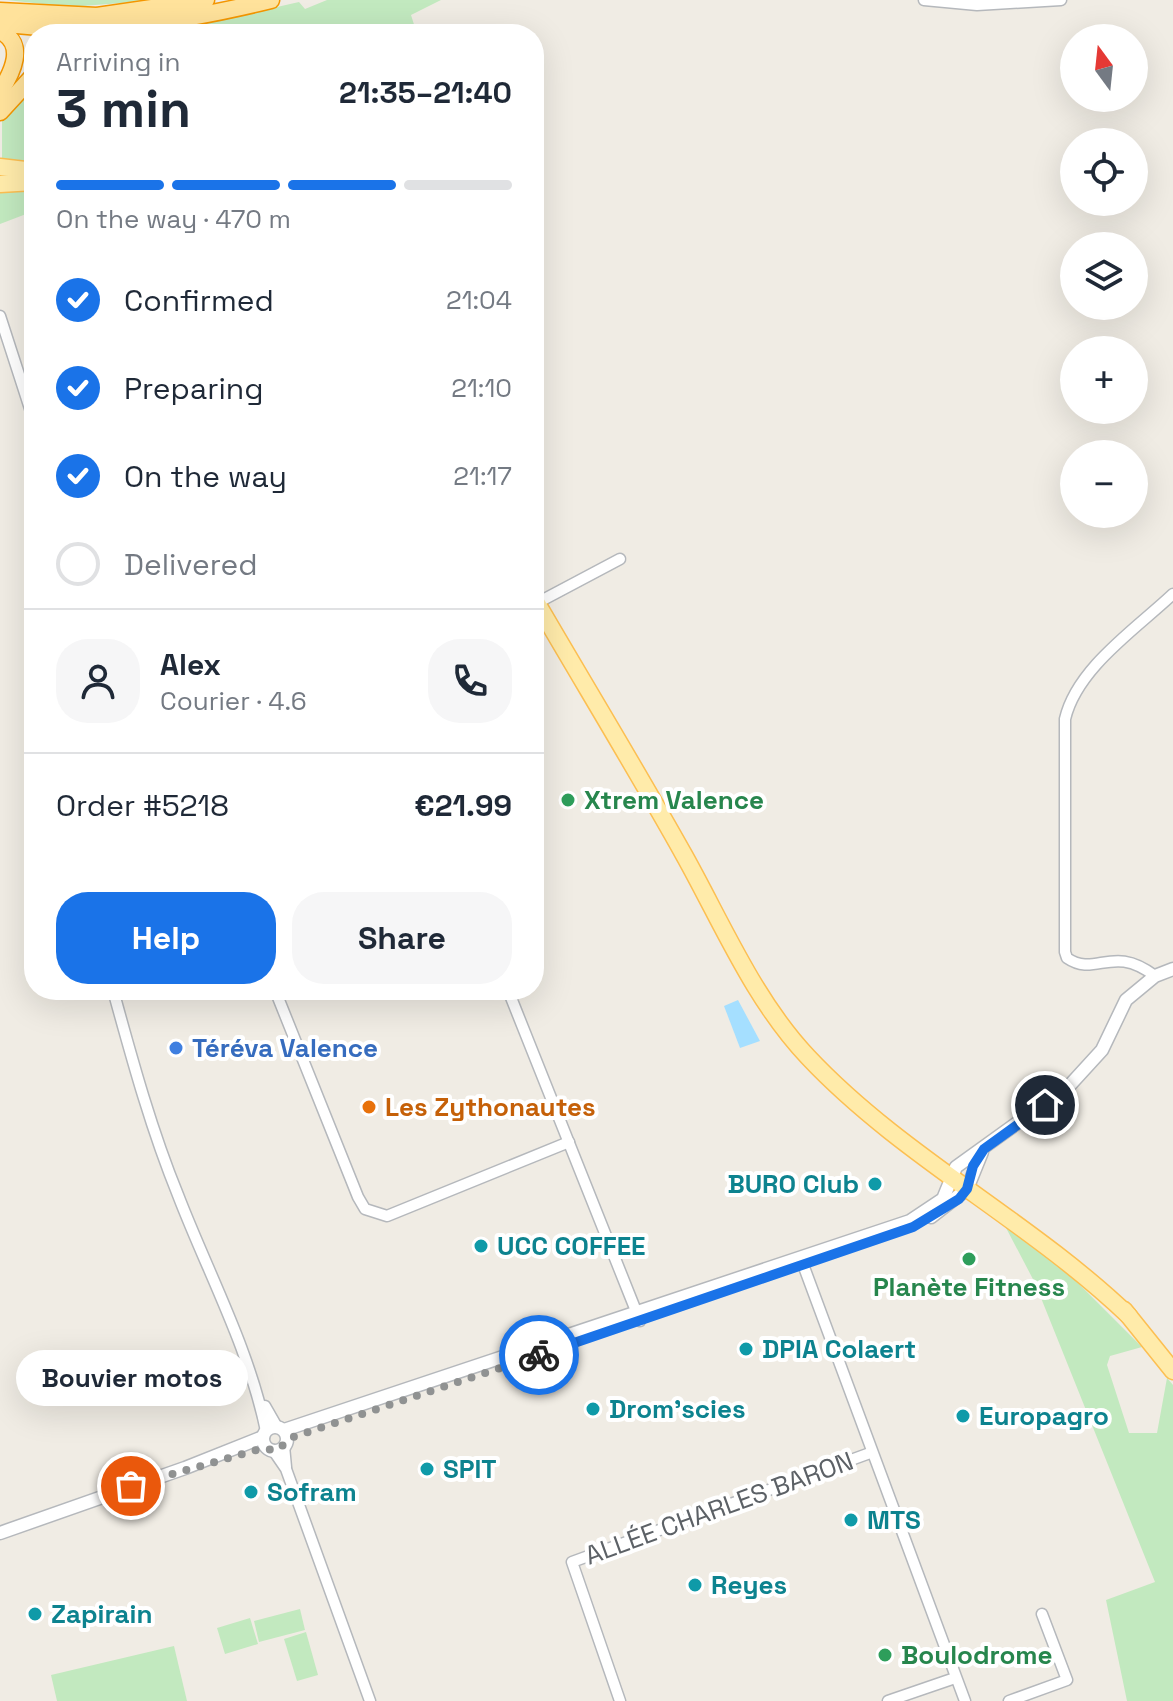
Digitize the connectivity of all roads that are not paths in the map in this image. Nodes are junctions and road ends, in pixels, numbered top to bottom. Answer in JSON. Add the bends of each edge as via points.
{"nodes":[{"id":1,"x":206,"y":0,"type":"edge"},
{"id":2,"x":271,"y":0,"type":"edge"},
{"id":3,"x":924,"y":0,"type":"edge"},
{"id":4,"x":1061,"y":0,"type":"edge"},
{"id":5,"x":0,"y":4,"type":"edge"},
{"id":6,"x":0,"y":11,"type":"edge"},
{"id":7,"x":228,"y":11,"type":"junction"},
{"id":8,"x":70,"y":16,"type":"junction"},
{"id":9,"x":0,"y":23,"type":"edge"},
{"id":10,"x":24,"y":24,"type":"edge"},
{"id":11,"x":138,"y":24,"type":"edge"},
{"id":12,"x":182,"y":24,"type":"edge"},
{"id":13,"x":0,"y":31,"type":"edge"},
{"id":14,"x":24,"y":86,"type":"edge"},
{"id":15,"x":0,"y":92,"type":"edge"},
{"id":16,"x":0,"y":112,"type":"edge"},
{"id":17,"x":0,"y":167,"type":"edge"},
{"id":18,"x":24,"y":170,"type":"edge"},
{"id":19,"x":24,"y":183,"type":"edge"},
{"id":20,"x":0,"y":184,"type":"edge"},
{"id":21,"x":0,"y":316,"type":"edge"},
{"id":22,"x":24,"y":390,"type":"edge"},
{"id":23,"x":620,"y":559,"type":"dead end"},
{"id":24,"x":1173,"y":594,"type":"edge"},
{"id":25,"x":544,"y":597,"type":"edge"},
{"id":26,"x":544,"y":615,"type":"edge"},
{"id":27,"x":1173,"y":969,"type":"edge"},
{"id":28,"x":1155,"y":976,"type":"junction"},
{"id":29,"x":116,"y":1000,"type":"edge"},
{"id":30,"x":279,"y":1000,"type":"edge"},
{"id":31,"x":512,"y":1000,"type":"edge"},
{"id":32,"x":569,"y":1142,"type":"junction"},
{"id":33,"x":962,"y":1178,"type":"junction"},
{"id":34,"x":802,"y":1262,"type":"junction"},
{"id":35,"x":639,"y":1318,"type":"junction"},
{"id":36,"x":1173,"y":1371,"type":"edge"},
{"id":37,"x":275,"y":1439,"type":"junction"},
{"id":38,"x":870,"y":1453,"type":"junction"},
{"id":39,"x":38,"y":1517,"type":"junction"},
{"id":40,"x":0,"y":1525,"type":"edge"},
{"id":41,"x":0,"y":1533,"type":"edge"},
{"id":42,"x":1042,"y":1614,"type":"dead end"},
{"id":43,"x":955,"y":1678,"type":"junction"},
{"id":44,"x":370,"y":1701,"type":"edge"},
{"id":45,"x":620,"y":1701,"type":"edge"},
{"id":46,"x":888,"y":1701,"type":"edge"},
{"id":47,"x":965,"y":1701,"type":"edge"},
{"id":48,"x":1009,"y":1701,"type":"edge"}],
"edges":[{"from":1,"to":8,"type":"highway"},
{"from":2,"to":7,"type":"highway"},
{"from":3,"to":4,"type":"street","via":[[989,5]]},
{"from":5,"to":8,"type":"highway"},
{"from":6,"to":8,"type":"highway"},
{"from":7,"to":11,"type":"highway"},
{"from":7,"to":12,"type":"highway"},
{"from":9,"to":10,"type":"highway"},
{"from":13,"to":15,"type":"highway","via":[[10,39],[15,56]]},
{"from":14,"to":16,"type":"highway"},
{"from":17,"to":18,"type":"main road"},
{"from":19,"to":20,"type":"main road"},
{"from":21,"to":22,"type":"street"},
{"from":23,"to":25,"type":"street"},
{"from":24,"to":28,"type":"street","via":[[1070,697],[1065,719],[1067,958],[1082,966],[1133,961]]},
{"from":26,"to":33,"type":"main road","via":[[761,995],[792,1040],[829,1077]]},
{"from":27,"to":28,"type":"street"},
{"from":28,"to":33,"type":"street","via":[[1126,1000],[1086,1070],[984,1149]]},
{"from":29,"to":37,"type":"street","via":[[178,1195]]},
{"from":30,"to":32,"type":"street","via":[[358,1197],[373,1214],[387,1216]]},
{"from":31,"to":32,"type":"street"},
{"from":32,"to":35,"type":"street"},
{"from":33,"to":34,"type":"street","via":[[943,1199],[910,1221]]},
{"from":33,"to":34,"type":"street","via":[[951,1204],[899,1234]]},
{"from":33,"to":36,"type":"main road","via":[[1129,1316]]},
{"from":34,"to":35,"type":"street"},
{"from":34,"to":38,"type":"street"},
{"from":35,"to":37,"type":"street"},
{"from":37,"to":39,"type":"street"},
{"from":37,"to":44,"type":"street"},
{"from":38,"to":43,"type":"street"},
{"from":38,"to":45,"type":"street","name":"ALLÉE CHARLES BARON","via":[[572,1562]]},
{"from":39,"to":40,"type":"street"},
{"from":39,"to":41,"type":"street"},
{"from":42,"to":48,"type":"street","via":[[1067,1680]]},
{"from":43,"to":46,"type":"street"},
{"from":43,"to":47,"type":"street"}]}
